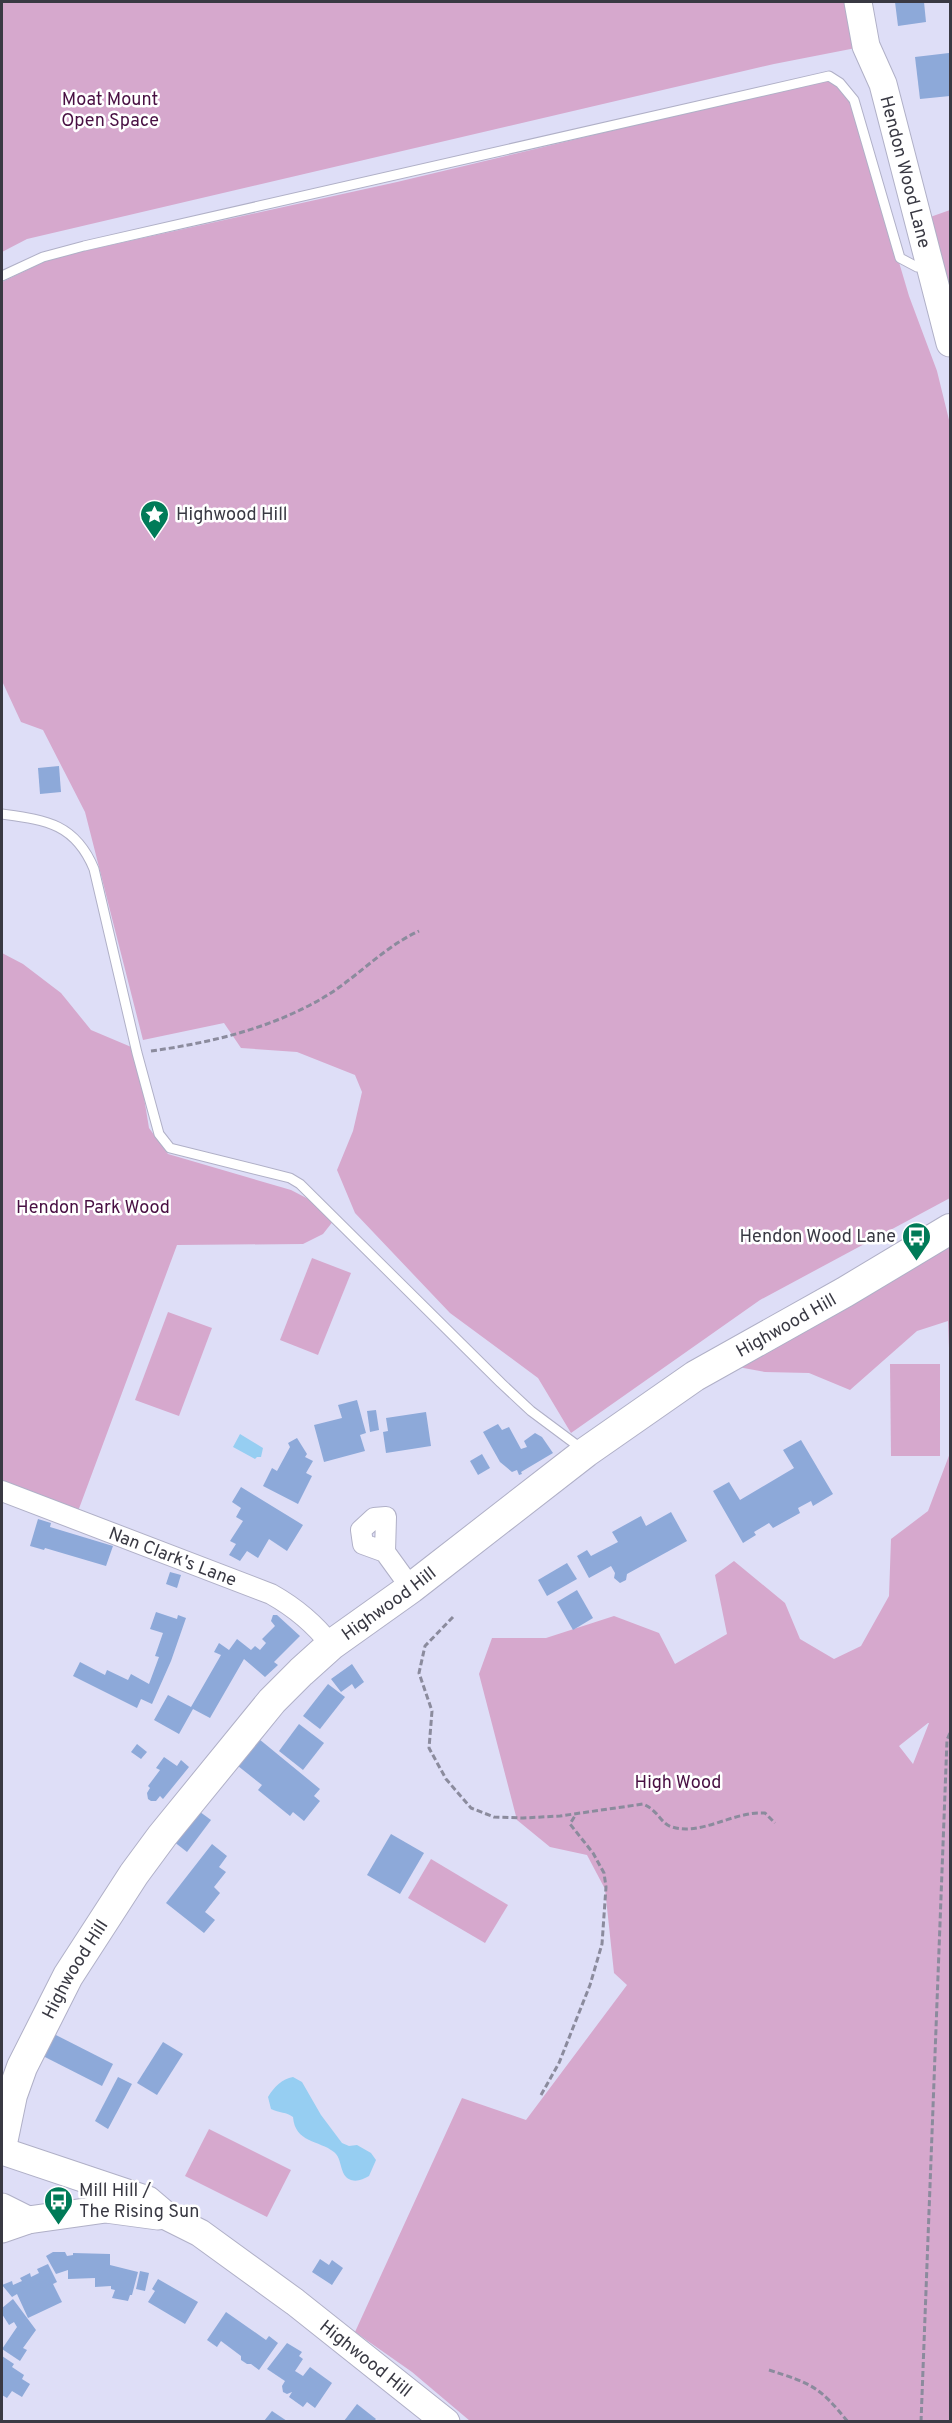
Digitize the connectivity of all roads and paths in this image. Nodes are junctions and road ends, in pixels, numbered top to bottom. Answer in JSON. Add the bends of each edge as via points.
{"nodes":[{"id":1,"x":858,"y":2,"type":"edge"},
{"id":2,"x":931,"y":266,"type":"junction"},
{"id":3,"x":2,"y":276,"type":"edge"},
{"id":4,"x":951,"y":343,"type":"edge"},
{"id":5,"x":2,"y":814,"type":"edge"},
{"id":6,"x":419,"y":931,"type":"dead end"},
{"id":7,"x":137,"y":1053,"type":"junction"},
{"id":8,"x":951,"y":1229,"type":"edge"},
{"id":9,"x":586,"y":1452,"type":"junction"},
{"id":10,"x":2,"y":1491,"type":"edge"},
{"id":11,"x":385,"y":1552,"type":"dead end"},
{"id":12,"x":411,"y":1588,"type":"junction"},
{"id":13,"x":453,"y":1617,"type":"dead end"},
{"id":14,"x":331,"y":1645,"type":"junction"},
{"id":15,"x":951,"y":1733,"type":"edge"},
{"id":16,"x":576,"y":1814,"type":"junction"},
{"id":17,"x":775,"y":1823,"type":"dead end"},
{"id":18,"x":541,"y":2095,"type":"dead end"},
{"id":19,"x":2,"y":2143,"type":"edge"},
{"id":20,"x":2,"y":2151,"type":"edge"},
{"id":21,"x":2,"y":2207,"type":"edge"},
{"id":22,"x":168,"y":2217,"type":"junction"},
{"id":23,"x":28,"y":2220,"type":"junction"},
{"id":24,"x":2,"y":2229,"type":"edge"},
{"id":25,"x":769,"y":2370,"type":"dead end"},
{"id":26,"x":446,"y":2421,"type":"edge"},
{"id":27,"x":848,"y":2421,"type":"edge"},
{"id":28,"x":921,"y":2421,"type":"edge"}],
"edges":[{"from":1,"to":2,"type":"main road","name":"Hendon Wood Lane","via":[[866,46],[883,84]]},
{"from":2,"to":3,"type":"lane","via":[[917,267],[900,258],[854,100],[829,76],[84,246],[43,257]]},
{"from":2,"to":4,"type":"main road","name":"Hendon Wood Lane"},
{"from":5,"to":7,"type":"lane","via":[[45,820],[60,828],[89,857]]},
{"from":6,"to":7,"type":"path","via":[[401,939],[321,999],[279,1019],[200,1043]]},
{"from":7,"to":9,"type":"lane","via":[[159,1134],[170,1148],[290,1178],[300,1184],[508,1390]]},
{"from":8,"to":9,"type":"main road","name":"Highwood Hill","via":[[695,1376]]},
{"from":9,"to":12,"type":"main road","name":"Highwood Hill"},
{"from":10,"to":14,"type":"street","name":"Nan Clark's Lane","via":[[271,1594],[297,1609]]},
{"from":11,"to":12,"type":"street"},
{"from":12,"to":14,"type":"main road","name":"Highwood Hill"},
{"from":13,"to":16,"type":"path","via":[[425,1646],[419,1673],[432,1711],[429,1748],[442,1772],[471,1808],[482,1813],[523,1818]]},
{"from":14,"to":19,"type":"main road","name":"Highwood Hill","via":[[272,1701],[134,1874],[68,1976],[22,2067]]},
{"from":15,"to":28,"type":"path","via":[[947,1740]]},
{"from":16,"to":17,"type":"path","via":[[643,1804],[671,1827],[698,1827],[756,1812],[765,1813]]},
{"from":16,"to":18,"type":"path","via":[[570,1824],[604,1873],[602,1944],[559,2063]]},
{"from":20,"to":22,"type":"main road","name":"Highwood Hill","via":[[147,2200]]},
{"from":21,"to":23,"type":"main road"},
{"from":22,"to":23,"type":"main road","name":"Highwood Hill","via":[[106,2209]]},
{"from":22,"to":26,"type":"main road","name":"Highwood Hill","via":[[200,2233],[295,2302]]},
{"from":23,"to":24,"type":"main road","name":"Highwood Hill"},
{"from":25,"to":27,"type":"path","via":[[818,2388]]}]}
